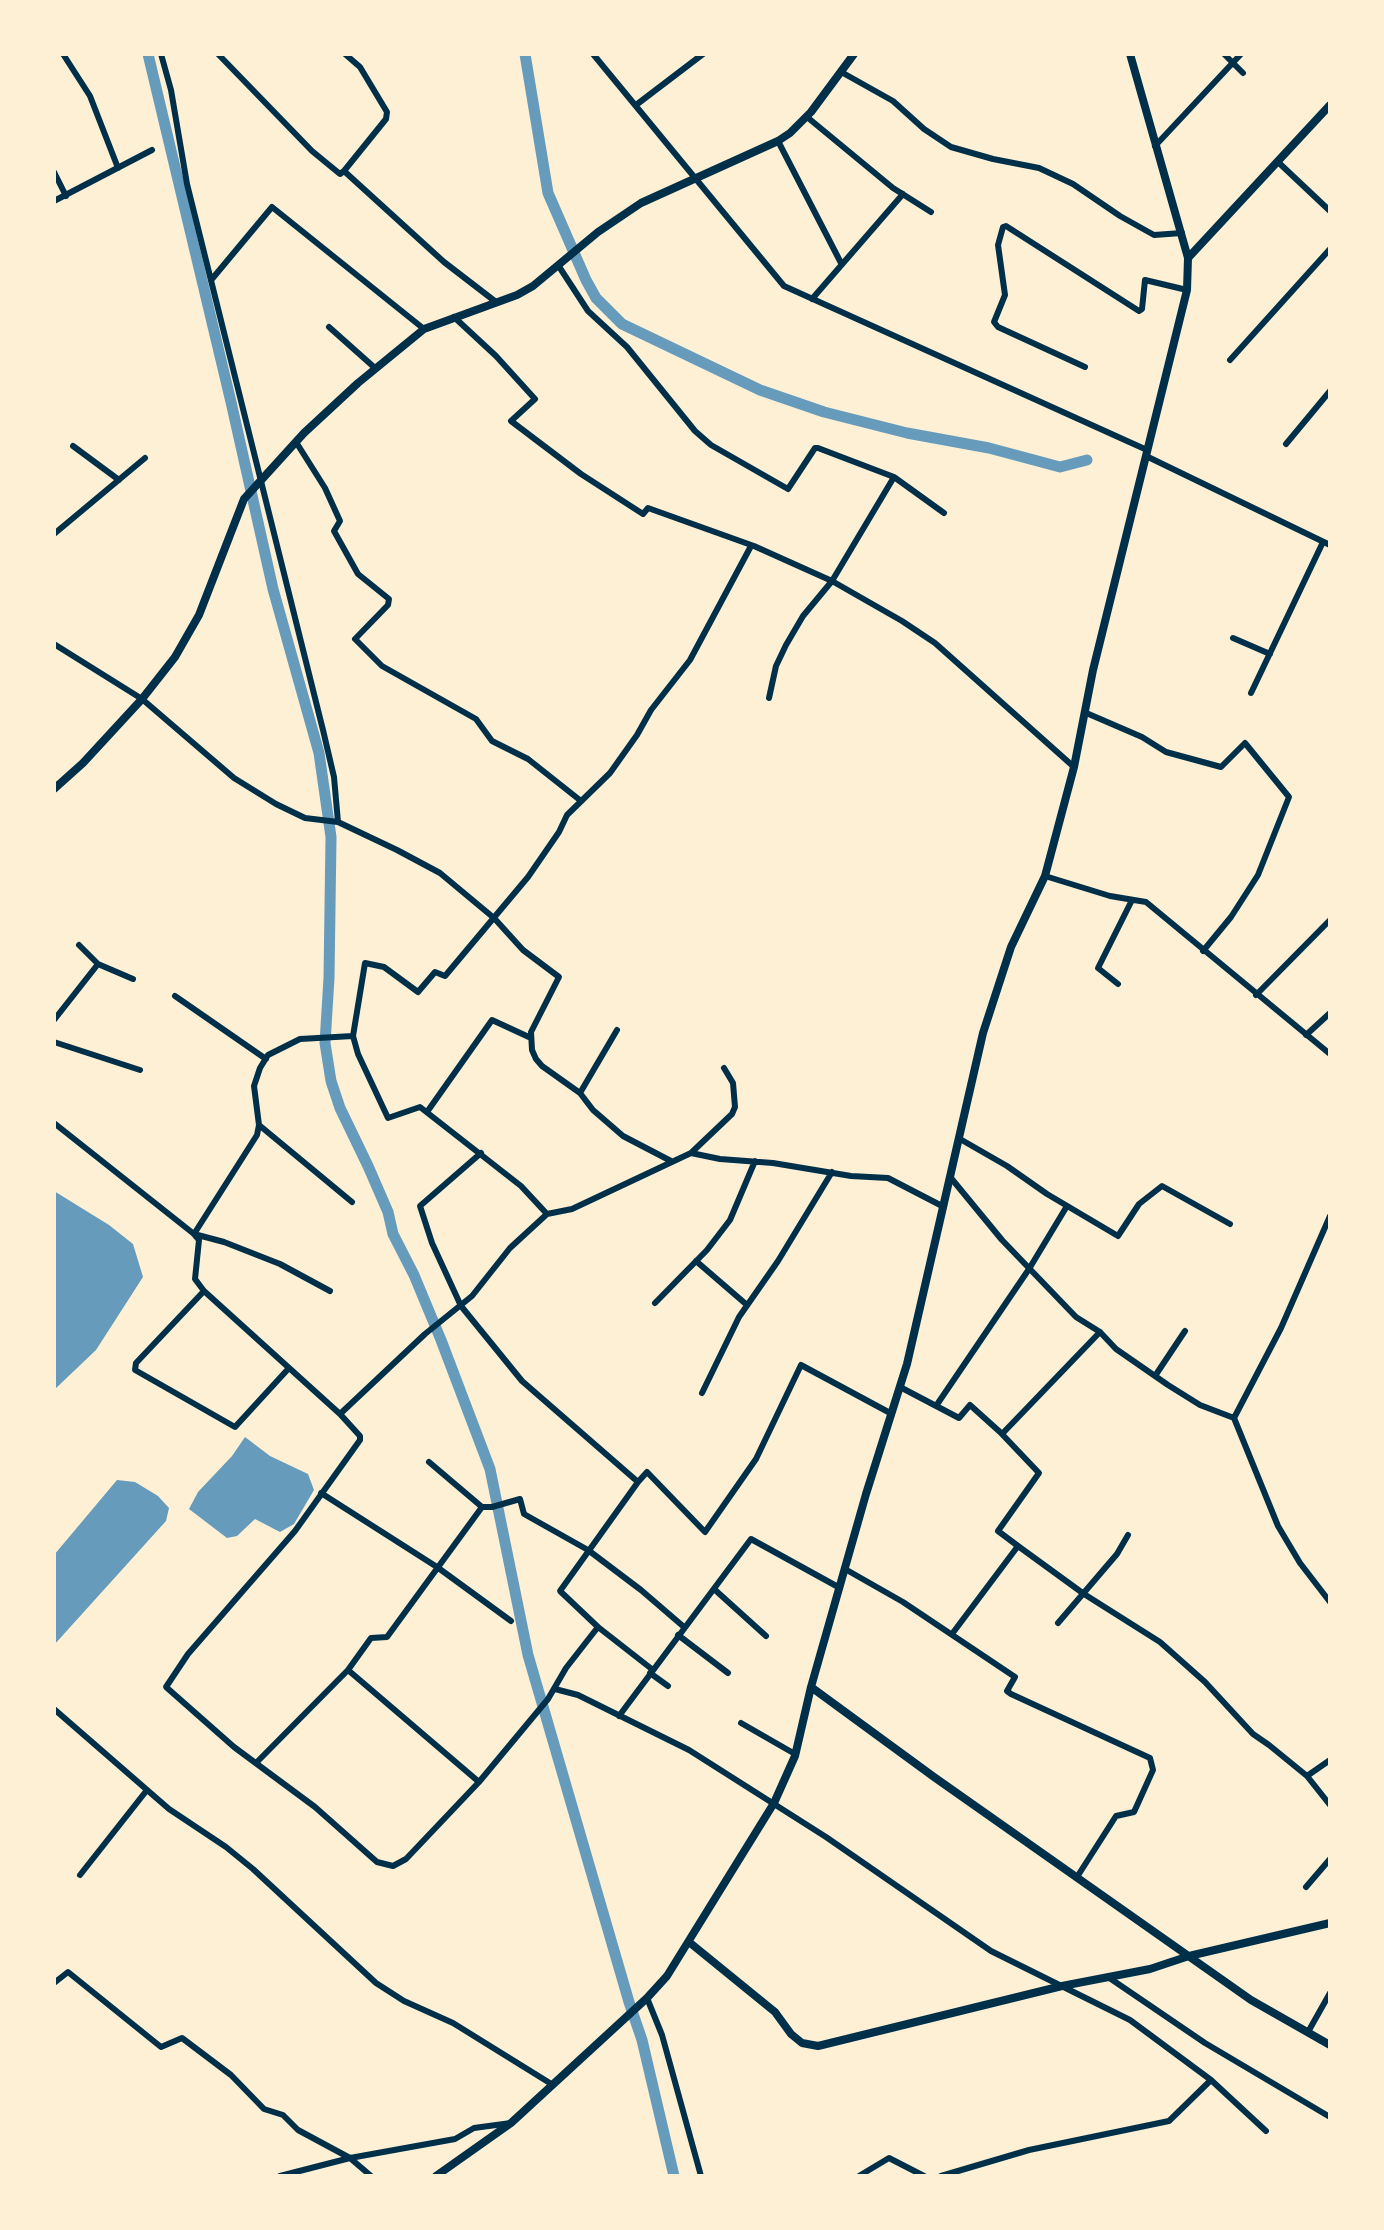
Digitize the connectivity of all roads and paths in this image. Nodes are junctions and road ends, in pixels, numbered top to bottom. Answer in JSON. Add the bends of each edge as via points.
{"nodes":[{"id":1,"x":63,"y":54,"type":"edge"},
{"id":2,"x":161,"y":54,"type":"edge"},
{"id":3,"x":218,"y":54,"type":"edge"},
{"id":4,"x":345,"y":54,"type":"edge"},
{"id":5,"x":593,"y":54,"type":"edge"},
{"id":6,"x":703,"y":54,"type":"edge"},
{"id":7,"x":854,"y":54,"type":"edge"},
{"id":8,"x":1130,"y":54,"type":"edge"},
{"id":9,"x":1224,"y":54,"type":"edge"},
{"id":10,"x":1241,"y":54,"type":"edge"},
{"id":11,"x":1233,"y":62,"type":"junction"},
{"id":12,"x":843,"y":73,"type":"junction"},
{"id":13,"x":1243,"y":73,"type":"dead end"},
{"id":14,"x":636,"y":105,"type":"junction"},
{"id":15,"x":1330,"y":105,"type":"edge"},
{"id":16,"x":807,"y":117,"type":"junction"},
{"id":17,"x":778,"y":141,"type":"junction"},
{"id":18,"x":1155,"y":146,"type":"junction"},
{"id":19,"x":152,"y":150,"type":"dead end"},
{"id":20,"x":1278,"y":162,"type":"junction"},
{"id":21,"x":118,"y":168,"type":"junction"},
{"id":22,"x":344,"y":171,"type":"junction"},
{"id":23,"x":54,"y":172,"type":"edge"},
{"id":24,"x":695,"y":178,"type":"junction"},
{"id":25,"x":903,"y":194,"type":"junction"},
{"id":26,"x":66,"y":196,"type":"junction"},
{"id":27,"x":54,"y":201,"type":"edge"},
{"id":28,"x":1330,"y":211,"type":"edge"},
{"id":29,"x":931,"y":212,"type":"dead end"},
{"id":30,"x":1182,"y":233,"type":"junction"},
{"id":31,"x":1330,"y":249,"type":"edge"},
{"id":32,"x":1188,"y":258,"type":"junction"},
{"id":33,"x":841,"y":263,"type":"junction"},
{"id":34,"x":558,"y":265,"type":"junction"},
{"id":35,"x":212,"y":279,"type":"junction"},
{"id":36,"x":1187,"y":290,"type":"junction"},
{"id":37,"x":812,"y":299,"type":"junction"},
{"id":38,"x":496,"y":302,"type":"junction"},
{"id":39,"x":454,"y":317,"type":"junction"},
{"id":40,"x":329,"y":327,"type":"dead end"},
{"id":41,"x":424,"y":329,"type":"junction"},
{"id":42,"x":1230,"y":360,"type":"dead end"},
{"id":43,"x":1085,"y":367,"type":"dead end"},
{"id":44,"x":375,"y":368,"type":"junction"},
{"id":45,"x":1330,"y":391,"type":"edge"},
{"id":46,"x":296,"y":442,"type":"junction"},
{"id":47,"x":1286,"y":444,"type":"dead end"},
{"id":48,"x":73,"y":446,"type":"dead end"},
{"id":49,"x":1147,"y":453,"type":"junction"},
{"id":50,"x":145,"y":458,"type":"dead end"},
{"id":51,"x":894,"y":477,"type":"junction"},
{"id":52,"x":119,"y":480,"type":"junction"},
{"id":53,"x":258,"y":482,"type":"junction"},
{"id":54,"x":944,"y":513,"type":"dead end"},
{"id":55,"x":54,"y":534,"type":"edge"},
{"id":56,"x":1327,"y":543,"type":"edge"},
{"id":57,"x":751,"y":546,"type":"junction"},
{"id":58,"x":832,"y":581,"type":"junction"},
{"id":59,"x":1233,"y":638,"type":"dead end"},
{"id":60,"x":54,"y":644,"type":"edge"},
{"id":61,"x":1270,"y":654,"type":"junction"},
{"id":62,"x":1251,"y":693,"type":"dead end"},
{"id":63,"x":769,"y":698,"type":"dead end"},
{"id":64,"x":142,"y":699,"type":"junction"},
{"id":65,"x":1084,"y":712,"type":"junction"},
{"id":66,"x":1074,"y":767,"type":"junction"},
{"id":67,"x":54,"y":789,"type":"edge"},
{"id":68,"x":581,"y":801,"type":"junction"},
{"id":69,"x":335,"y":822,"type":"junction"},
{"id":70,"x":1045,"y":876,"type":"junction"},
{"id":71,"x":1132,"y":900,"type":"junction"},
{"id":72,"x":494,"y":918,"type":"junction"},
{"id":73,"x":1330,"y":920,"type":"edge"},
{"id":74,"x":79,"y":945,"type":"dead end"},
{"id":75,"x":1203,"y":951,"type":"junction"},
{"id":76,"x":98,"y":964,"type":"junction"},
{"id":77,"x":133,"y":979,"type":"dead end"},
{"id":78,"x":1118,"y":984,"type":"dead end"},
{"id":79,"x":1256,"y":995,"type":"junction"},
{"id":80,"x":175,"y":996,"type":"dead end"},
{"id":81,"x":1330,"y":1013,"type":"edge"},
{"id":82,"x":54,"y":1020,"type":"edge"},
{"id":83,"x":617,"y":1030,"type":"dead end"},
{"id":84,"x":1306,"y":1035,"type":"junction"},
{"id":85,"x":353,"y":1036,"type":"junction"},
{"id":86,"x":531,"y":1038,"type":"junction"},
{"id":87,"x":54,"y":1042,"type":"edge"},
{"id":88,"x":1330,"y":1054,"type":"edge"},
{"id":89,"x":266,"y":1059,"type":"junction"},
{"id":90,"x":724,"y":1068,"type":"dead end"},
{"id":91,"x":140,"y":1070,"type":"dead end"},
{"id":92,"x":580,"y":1093,"type":"junction"},
{"id":93,"x":427,"y":1112,"type":"junction"},
{"id":94,"x":54,"y":1123,"type":"edge"},
{"id":95,"x":259,"y":1125,"type":"junction"},
{"id":96,"x":960,"y":1139,"type":"junction"},
{"id":97,"x":481,"y":1153,"type":"junction"},
{"id":98,"x":691,"y":1153,"type":"junction"},
{"id":99,"x":671,"y":1161,"type":"junction"},
{"id":100,"x":755,"y":1161,"type":"junction"},
{"id":101,"x":832,"y":1172,"type":"junction"},
{"id":102,"x":951,"y":1178,"type":"junction"},
{"id":103,"x":352,"y":1202,"type":"dead end"},
{"id":104,"x":1067,"y":1206,"type":"junction"},
{"id":105,"x":944,"y":1207,"type":"junction"},
{"id":106,"x":547,"y":1214,"type":"junction"},
{"id":107,"x":1330,"y":1216,"type":"edge"},
{"id":108,"x":1230,"y":1224,"type":"dead end"},
{"id":109,"x":194,"y":1234,"type":"junction"},
{"id":110,"x":696,"y":1261,"type":"junction"},
{"id":111,"x":1029,"y":1269,"type":"junction"},
{"id":112,"x":204,"y":1291,"type":"junction"},
{"id":113,"x":330,"y":1291,"type":"dead end"},
{"id":114,"x":655,"y":1303,"type":"dead end"},
{"id":115,"x":747,"y":1305,"type":"junction"},
{"id":116,"x":461,"y":1306,"type":"junction"},
{"id":117,"x":1185,"y":1331,"type":"dead end"},
{"id":118,"x":1100,"y":1332,"type":"junction"},
{"id":119,"x":289,"y":1368,"type":"junction"},
{"id":120,"x":1155,"y":1376,"type":"junction"},
{"id":121,"x":900,"y":1387,"type":"junction"},
{"id":122,"x":702,"y":1393,"type":"dead end"},
{"id":123,"x":936,"y":1406,"type":"junction"},
{"id":124,"x":340,"y":1414,"type":"junction"},
{"id":125,"x":892,"y":1414,"type":"junction"},
{"id":126,"x":1234,"y":1418,"type":"junction"},
{"id":127,"x":1002,"y":1434,"type":"junction"},
{"id":128,"x":429,"y":1462,"type":"dead end"},
{"id":129,"x":638,"y":1482,"type":"junction"},
{"id":130,"x":321,"y":1493,"type":"junction"},
{"id":131,"x":482,"y":1507,"type":"junction"},
{"id":132,"x":1128,"y":1535,"type":"dead end"},
{"id":133,"x":1018,"y":1546,"type":"junction"},
{"id":134,"x":588,"y":1550,"type":"junction"},
{"id":135,"x":437,"y":1567,"type":"junction"},
{"id":136,"x":845,"y":1569,"type":"junction"},
{"id":137,"x":840,"y":1588,"type":"junction"},
{"id":138,"x":714,"y":1589,"type":"junction"},
{"id":139,"x":1084,"y":1594,"type":"junction"},
{"id":140,"x":1330,"y":1602,"type":"edge"},
{"id":141,"x":511,"y":1621,"type":"dead end"},
{"id":142,"x":1058,"y":1623,"type":"dead end"},
{"id":143,"x":598,"y":1627,"type":"junction"},
{"id":144,"x":684,"y":1627,"type":"junction"},
{"id":145,"x":952,"y":1634,"type":"junction"},
{"id":146,"x":678,"y":1635,"type":"junction"},
{"id":147,"x":766,"y":1636,"type":"dead end"},
{"id":148,"x":348,"y":1670,"type":"junction"},
{"id":149,"x":652,"y":1672,"type":"junction"},
{"id":150,"x":728,"y":1673,"type":"dead end"},
{"id":151,"x":668,"y":1686,"type":"dead end"},
{"id":152,"x":811,"y":1687,"type":"junction"},
{"id":153,"x":555,"y":1689,"type":"junction"},
{"id":154,"x":54,"y":1709,"type":"edge"},
{"id":155,"x":619,"y":1716,"type":"junction"},
{"id":156,"x":741,"y":1723,"type":"dead end"},
{"id":157,"x":795,"y":1754,"type":"junction"},
{"id":158,"x":1330,"y":1760,"type":"edge"},
{"id":159,"x":256,"y":1763,"type":"junction"},
{"id":160,"x":1307,"y":1776,"type":"junction"},
{"id":161,"x":479,"y":1782,"type":"junction"},
{"id":162,"x":147,"y":1790,"type":"junction"},
{"id":163,"x":774,"y":1803,"type":"junction"},
{"id":164,"x":1330,"y":1805,"type":"edge"},
{"id":165,"x":1330,"y":1859,"type":"edge"},
{"id":166,"x":80,"y":1875,"type":"dead end"},
{"id":167,"x":1077,"y":1877,"type":"junction"},
{"id":168,"x":1306,"y":1887,"type":"dead end"},
{"id":169,"x":1330,"y":1923,"type":"edge"},
{"id":170,"x":689,"y":1942,"type":"junction"},
{"id":171,"x":1189,"y":1956,"type":"junction"},
{"id":172,"x":1108,"y":1977,"type":"junction"},
{"id":173,"x":54,"y":1983,"type":"edge"},
{"id":174,"x":1062,"y":1986,"type":"junction"},
{"id":175,"x":1330,"y":1993,"type":"edge"},
{"id":176,"x":644,"y":2001,"type":"junction"},
{"id":177,"x":1308,"y":2032,"type":"junction"},
{"id":178,"x":1330,"y":2045,"type":"edge"},
{"id":179,"x":1211,"y":2080,"type":"junction"},
{"id":180,"x":553,"y":2085,"type":"junction"},
{"id":181,"x":1330,"y":2117,"type":"edge"},
{"id":182,"x":511,"y":2123,"type":"junction"},
{"id":183,"x":1266,"y":2131,"type":"dead end"},
{"id":184,"x":350,"y":2158,"type":"junction"},
{"id":185,"x":280,"y":2176,"type":"edge"},
{"id":186,"x":371,"y":2176,"type":"edge"},
{"id":187,"x":436,"y":2176,"type":"edge"},
{"id":188,"x":701,"y":2176,"type":"edge"},
{"id":189,"x":859,"y":2176,"type":"edge"},
{"id":190,"x":924,"y":2176,"type":"edge"},
{"id":191,"x":941,"y":2176,"type":"edge"}],
"edges":[{"from":1,"to":21,"type":"street","via":[[90,96]]},
{"from":2,"to":35,"type":"street"},
{"from":3,"to":22,"type":"street","via":[[312,151],[340,174]]},
{"from":4,"to":22,"type":"street","via":[[360,67],[387,112]]},
{"from":5,"to":14,"type":"street"},
{"from":6,"to":14,"type":"street"},
{"from":7,"to":12,"type":"street"},
{"from":8,"to":18,"type":"street"},
{"from":9,"to":11,"type":"street"},
{"from":10,"to":11,"type":"street"},
{"from":11,"to":13,"type":"street"},
{"from":11,"to":18,"type":"street"},
{"from":12,"to":16,"type":"street"},
{"from":12,"to":30,"type":"street","via":[[893,101],[951,147],[1039,168],[1154,235]]},
{"from":14,"to":24,"type":"street"},
{"from":15,"to":20,"type":"street"},
{"from":16,"to":17,"type":"street"},
{"from":16,"to":25,"type":"street"},
{"from":17,"to":24,"type":"street"},
{"from":17,"to":33,"type":"street"},
{"from":18,"to":30,"type":"street"},
{"from":19,"to":21,"type":"street"},
{"from":20,"to":28,"type":"street"},
{"from":20,"to":32,"type":"street"},
{"from":21,"to":26,"type":"street"},
{"from":22,"to":38,"type":"street"},
{"from":23,"to":26,"type":"street"},
{"from":24,"to":34,"type":"street","via":[[620,215]]},
{"from":24,"to":37,"type":"street","via":[[784,286]]},
{"from":25,"to":29,"type":"street"},
{"from":25,"to":33,"type":"street"},
{"from":26,"to":27,"type":"street"},
{"from":30,"to":32,"type":"street"},
{"from":31,"to":42,"type":"street"},
{"from":32,"to":36,"type":"street"},
{"from":33,"to":37,"type":"street"},
{"from":34,"to":38,"type":"street","via":[[533,286]]},
{"from":34,"to":51,"type":"street","via":[[588,311],[627,347],[711,445],[788,489],[816,448]]},
{"from":35,"to":41,"type":"street","via":[[272,207]]},
{"from":35,"to":53,"type":"street"},
{"from":36,"to":43,"type":"street","via":[[1145,280],[1139,311],[1003,227],[998,245],[1005,295],[994,322]]},
{"from":36,"to":49,"type":"street"},
{"from":37,"to":49,"type":"street"},
{"from":38,"to":39,"type":"street"},
{"from":39,"to":41,"type":"street"},
{"from":39,"to":57,"type":"street","via":[[535,399],[511,421],[643,514],[648,508]]},
{"from":40,"to":44,"type":"street"},
{"from":41,"to":44,"type":"street"},
{"from":44,"to":46,"type":"street"},
{"from":45,"to":47,"type":"street"},
{"from":46,"to":53,"type":"street"},
{"from":46,"to":68,"type":"street","via":[[325,488],[340,521],[334,531],[358,574],[389,599],[355,639],[382,666],[476,719],[492,741],[528,759]]},
{"from":48,"to":52,"type":"street"},
{"from":49,"to":56,"type":"street"},
{"from":49,"to":65,"type":"street"},
{"from":50,"to":52,"type":"street"},
{"from":51,"to":54,"type":"street"},
{"from":51,"to":58,"type":"street"},
{"from":52,"to":55,"type":"street"},
{"from":53,"to":64,"type":"street","via":[[244,499],[199,615]]},
{"from":53,"to":69,"type":"street","via":[[334,777]]},
{"from":56,"to":61,"type":"street"},
{"from":57,"to":58,"type":"street"},
{"from":57,"to":68,"type":"street","via":[[690,660],[610,773]]},
{"from":58,"to":63,"type":"street","via":[[786,645]]},
{"from":58,"to":66,"type":"street","via":[[935,643]]},
{"from":59,"to":61,"type":"street"},
{"from":60,"to":64,"type":"street"},
{"from":61,"to":62,"type":"street"},
{"from":64,"to":67,"type":"street"},
{"from":64,"to":69,"type":"street","via":[[234,778],[305,818]]},
{"from":65,"to":66,"type":"street"},
{"from":65,"to":75,"type":"street","via":[[1166,752],[1221,767],[1245,743],[1289,797],[1258,875]]},
{"from":66,"to":70,"type":"street"},
{"from":68,"to":72,"type":"street"},
{"from":69,"to":72,"type":"street","via":[[440,873]]},
{"from":70,"to":71,"type":"street"},
{"from":70,"to":96,"type":"street","via":[[1011,947],[983,1033]]},
{"from":71,"to":75,"type":"street","via":[[1146,902]]},
{"from":71,"to":78,"type":"street","via":[[1098,968]]},
{"from":72,"to":85,"type":"street","via":[[445,976],[435,972],[418,992],[384,967],[365,963]]},
{"from":72,"to":86,"type":"street","via":[[523,950],[559,977]]},
{"from":73,"to":79,"type":"street"},
{"from":74,"to":76,"type":"street"},
{"from":75,"to":79,"type":"street"},
{"from":76,"to":77,"type":"street"},
{"from":76,"to":82,"type":"street"},
{"from":79,"to":84,"type":"street"},
{"from":80,"to":89,"type":"street"},
{"from":81,"to":84,"type":"street"},
{"from":83,"to":92,"type":"street"},
{"from":84,"to":88,"type":"street"},
{"from":85,"to":89,"type":"street","via":[[284,1045]]},
{"from":85,"to":93,"type":"street","via":[[388,1118],[420,1107]]},
{"from":86,"to":92,"type":"street","via":[[542,1066]]},
{"from":86,"to":93,"type":"street","via":[[492,1020]]},
{"from":87,"to":91,"type":"street"},
{"from":89,"to":95,"type":"street","via":[[254,1086]]},
{"from":90,"to":98,"type":"street","via":[[733,1083],[735,1107]]},
{"from":92,"to":99,"type":"street","via":[[623,1136]]},
{"from":93,"to":97,"type":"street"},
{"from":94,"to":109,"type":"street"},
{"from":95,"to":103,"type":"street"},
{"from":95,"to":109,"type":"street","via":[[248,1152]]},
{"from":96,"to":102,"type":"street"},
{"from":96,"to":104,"type":"street"},
{"from":97,"to":106,"type":"street"},
{"from":97,"to":116,"type":"street","via":[[420,1206]]},
{"from":98,"to":99,"type":"street"},
{"from":98,"to":100,"type":"street"},
{"from":99,"to":106,"type":"street","via":[[572,1209]]},
{"from":100,"to":101,"type":"street"},
{"from":100,"to":110,"type":"street","via":[[730,1220]]},
{"from":101,"to":105,"type":"street","via":[[888,1178]]},
{"from":101,"to":115,"type":"street"},
{"from":102,"to":105,"type":"street"},
{"from":102,"to":111,"type":"street"},
{"from":104,"to":108,"type":"street","via":[[1118,1236],[1139,1204],[1162,1186]]},
{"from":104,"to":111,"type":"street"},
{"from":105,"to":121,"type":"street"},
{"from":106,"to":116,"type":"street"},
{"from":107,"to":126,"type":"street"},
{"from":109,"to":112,"type":"street","via":[[199,1240],[195,1279]]},
{"from":109,"to":113,"type":"street","via":[[280,1264]]},
{"from":110,"to":114,"type":"street"},
{"from":110,"to":115,"type":"street"},
{"from":111,"to":118,"type":"street","via":[[1076,1317]]},
{"from":111,"to":123,"type":"street"},
{"from":112,"to":119,"type":"street"},
{"from":112,"to":119,"type":"street","via":[[135,1370],[235,1427]]},
{"from":115,"to":122,"type":"street"},
{"from":116,"to":124,"type":"street"},
{"from":116,"to":129,"type":"street","via":[[522,1381]]},
{"from":117,"to":120,"type":"street"},
{"from":118,"to":120,"type":"street"},
{"from":118,"to":127,"type":"street"},
{"from":119,"to":124,"type":"street"},
{"from":120,"to":126,"type":"street","via":[[1200,1405]]},
{"from":121,"to":123,"type":"street"},
{"from":121,"to":125,"type":"street"},
{"from":123,"to":127,"type":"street","via":[[959,1418],[970,1405]]},
{"from":124,"to":130,"type":"street","via":[[360,1440]]},
{"from":125,"to":129,"type":"street","via":[[801,1365],[756,1459],[705,1532],[647,1472]]},
{"from":125,"to":136,"type":"street"},
{"from":126,"to":140,"type":"street","via":[[1278,1526]]},
{"from":127,"to":133,"type":"street","via":[[1039,1473],[998,1531]]},
{"from":128,"to":131,"type":"street"},
{"from":129,"to":134,"type":"street"},
{"from":130,"to":135,"type":"street"},
{"from":130,"to":159,"type":"street","via":[[166,1685]]},
{"from":131,"to":134,"type":"street","via":[[520,1499],[524,1514]]},
{"from":131,"to":135,"type":"street"},
{"from":132,"to":139,"type":"street"},
{"from":133,"to":139,"type":"street"},
{"from":133,"to":145,"type":"street"},
{"from":134,"to":143,"type":"street","via":[[560,1591]]},
{"from":134,"to":144,"type":"street"},
{"from":135,"to":141,"type":"street"},
{"from":135,"to":148,"type":"street","via":[[387,1637],[371,1638]]},
{"from":136,"to":137,"type":"street"},
{"from":136,"to":145,"type":"street"},
{"from":137,"to":138,"type":"street","via":[[751,1539]]},
{"from":137,"to":152,"type":"street"},
{"from":138,"to":144,"type":"street"},
{"from":138,"to":147,"type":"street"},
{"from":139,"to":142,"type":"street"},
{"from":139,"to":160,"type":"street","via":[[1169,1649],[1253,1734]]},
{"from":143,"to":149,"type":"street"},
{"from":143,"to":153,"type":"street"},
{"from":144,"to":146,"type":"street"},
{"from":145,"to":167,"type":"street","via":[[1015,1677],[1007,1691],[1011,1694],[1150,1758],[1153,1765],[1134,1812],[1116,1816]]},
{"from":146,"to":149,"type":"street"},
{"from":146,"to":150,"type":"street"},
{"from":148,"to":159,"type":"street"},
{"from":148,"to":161,"type":"street"},
{"from":149,"to":151,"type":"street"},
{"from":149,"to":155,"type":"street"},
{"from":152,"to":157,"type":"street"},
{"from":152,"to":167,"type":"street"},
{"from":153,"to":155,"type":"street"},
{"from":153,"to":161,"type":"street"},
{"from":154,"to":162,"type":"street"},
{"from":155,"to":163,"type":"street","via":[[689,1750]]},
{"from":156,"to":157,"type":"street"},
{"from":157,"to":163,"type":"street"},
{"from":158,"to":160,"type":"street"},
{"from":159,"to":161,"type":"street","via":[[385,1866],[406,1859]]},
{"from":160,"to":164,"type":"street"},
{"from":162,"to":166,"type":"street"},
{"from":162,"to":180,"type":"street","via":[[253,1869],[376,1983],[476,2036]]},
{"from":163,"to":170,"type":"street"},
{"from":163,"to":174,"type":"street","via":[[991,1951]]},
{"from":165,"to":168,"type":"street"},
{"from":167,"to":171,"type":"street"},
{"from":169,"to":171,"type":"street"},
{"from":170,"to":174,"type":"street","via":[[810,2046]]},
{"from":170,"to":176,"type":"street"},
{"from":171,"to":172,"type":"street"},
{"from":171,"to":177,"type":"street"},
{"from":172,"to":174,"type":"street"},
{"from":172,"to":181,"type":"street","via":[[1205,2043]]},
{"from":173,"to":184,"type":"street","via":[[68,1972],[161,2047],[182,2038],[231,2075],[264,2109],[283,2115],[298,2130]]},
{"from":174,"to":179,"type":"street","via":[[1130,2020]]},
{"from":175,"to":177,"type":"street"},
{"from":176,"to":180,"type":"street"},
{"from":176,"to":188,"type":"street","via":[[662,2035]]},
{"from":177,"to":178,"type":"street"},
{"from":179,"to":183,"type":"street"},
{"from":179,"to":191,"type":"street","via":[[1169,2121],[1029,2150]]},
{"from":180,"to":182,"type":"street"},
{"from":182,"to":184,"type":"street"},
{"from":182,"to":187,"type":"street"},
{"from":184,"to":185,"type":"street"},
{"from":184,"to":186,"type":"street"},
{"from":189,"to":190,"type":"street","via":[[889,2158]]}]}
